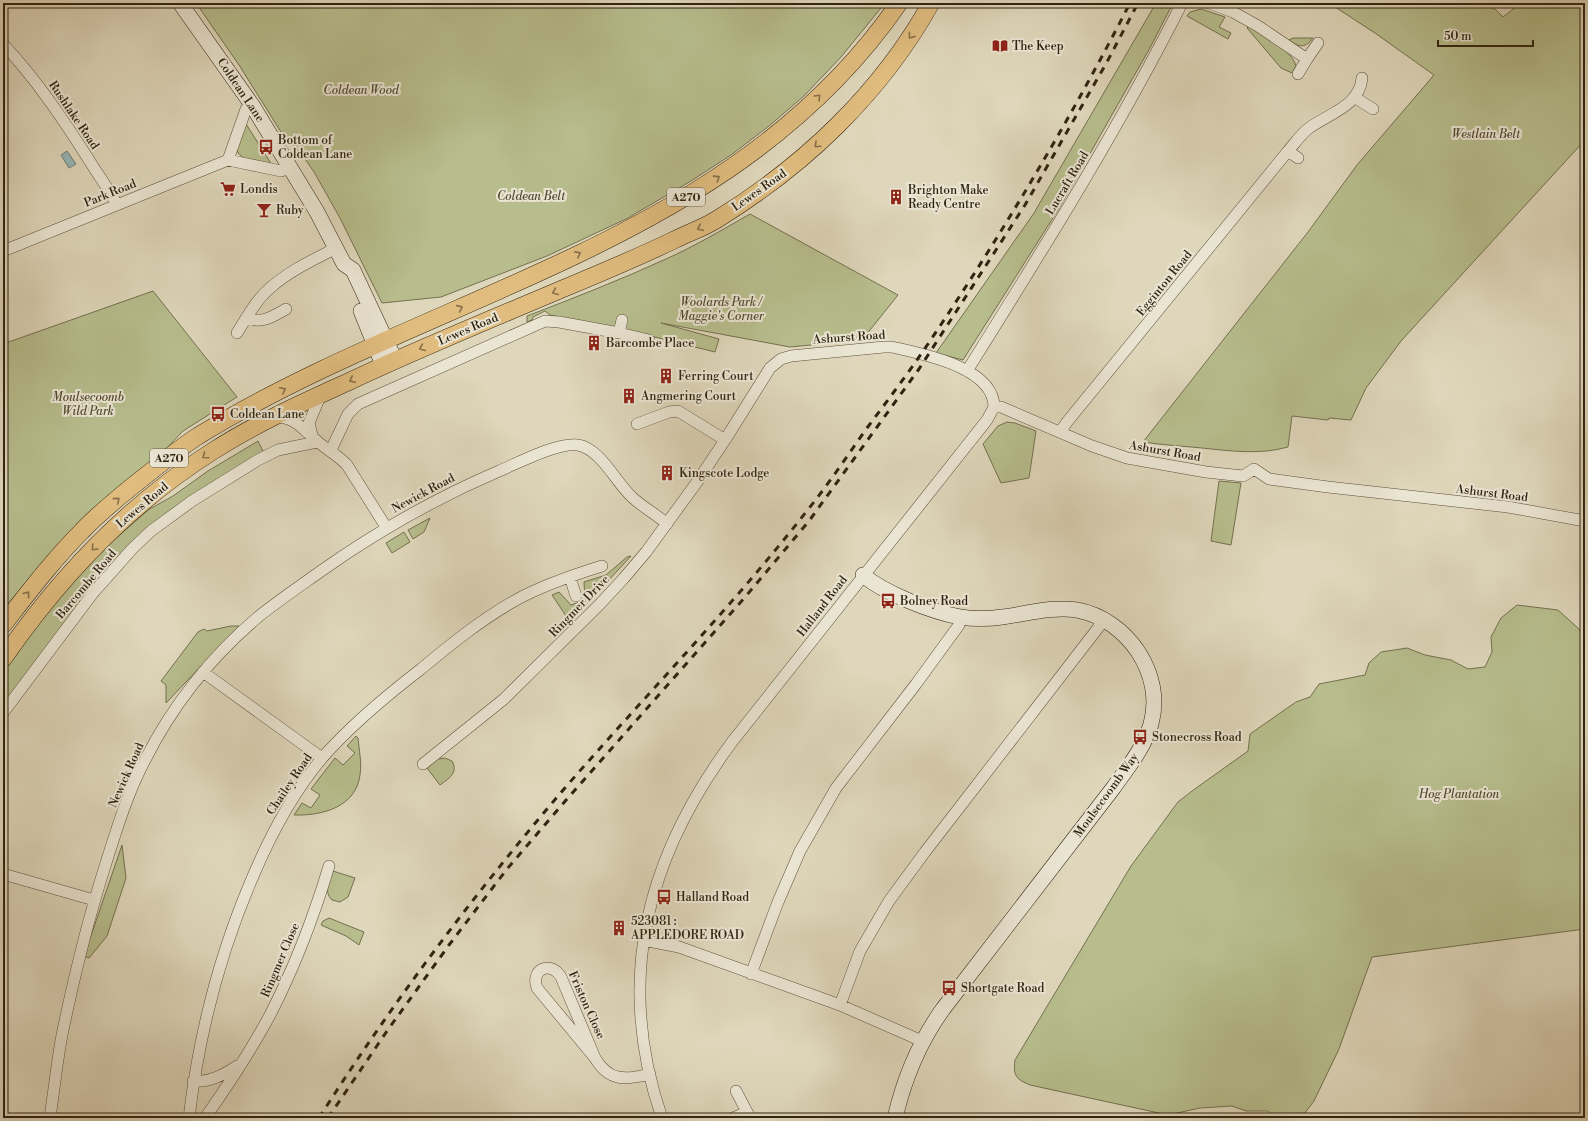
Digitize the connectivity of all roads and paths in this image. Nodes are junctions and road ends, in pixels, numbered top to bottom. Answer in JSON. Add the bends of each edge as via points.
{"nodes":[{"id":1,"x":180,"y":3,"type":"edge"},
{"id":2,"x":899,"y":3,"type":"edge"},
{"id":3,"x":932,"y":3,"type":"edge"},
{"id":4,"x":1182,"y":3,"type":"edge"},
{"id":5,"x":1209,"y":3,"type":"edge"},
{"id":6,"x":1318,"y":43,"type":"dead end"},
{"id":7,"x":3,"y":44,"type":"edge"},
{"id":8,"x":1307,"y":59,"type":"junction"},
{"id":9,"x":1298,"y":74,"type":"dead end"},
{"id":10,"x":1362,"y":78,"type":"dead end"},
{"id":11,"x":1354,"y":97,"type":"junction"},
{"id":12,"x":252,"y":105,"type":"junction"},
{"id":13,"x":1373,"y":109,"type":"dead end"},
{"id":14,"x":1288,"y":151,"type":"junction"},
{"id":15,"x":1298,"y":158,"type":"dead end"},
{"id":16,"x":228,"y":160,"type":"junction"},
{"id":17,"x":291,"y":168,"type":"junction"},
{"id":18,"x":117,"y":205,"type":"junction"},
{"id":19,"x":336,"y":248,"type":"junction"},
{"id":20,"x":3,"y":251,"type":"edge"},
{"id":21,"x":286,"y":309,"type":"dead end"},
{"id":22,"x":247,"y":317,"type":"junction"},
{"id":23,"x":622,"y":320,"type":"dead end"},
{"id":24,"x":237,"y":333,"type":"dead end"},
{"id":25,"x":619,"y":333,"type":"junction"},
{"id":26,"x":649,"y":340,"type":"dead end"},
{"id":27,"x":381,"y":342,"type":"junction"},
{"id":28,"x":389,"y":362,"type":"junction"},
{"id":29,"x":770,"y":368,"type":"joint"},
{"id":30,"x":967,"y":371,"type":"junction"},
{"id":31,"x":321,"y":394,"type":"junction"},
{"id":32,"x":994,"y":407,"type":"junction"},
{"id":33,"x":271,"y":418,"type":"junction"},
{"id":34,"x":637,"y":424,"type":"dead end"},
{"id":35,"x":1060,"y":432,"type":"junction"},
{"id":36,"x":197,"y":437,"type":"junction"},
{"id":37,"x":314,"y":438,"type":"junction"},
{"id":38,"x":725,"y":440,"type":"junction"},
{"id":39,"x":331,"y":450,"type":"junction"},
{"id":40,"x":1585,"y":522,"type":"edge"},
{"id":41,"x":667,"y":524,"type":"junction"},
{"id":42,"x":386,"y":527,"type":"junction"},
{"id":43,"x":602,"y":566,"type":"dead end"},
{"id":44,"x":863,"y":574,"type":"junction"},
{"id":45,"x":570,"y":577,"type":"junction"},
{"id":46,"x":576,"y":596,"type":"dead end"},
{"id":47,"x":960,"y":617,"type":"junction"},
{"id":48,"x":1103,"y":620,"type":"junction"},
{"id":49,"x":3,"y":625,"type":"edge"},
{"id":50,"x":3,"y":659,"type":"edge"},
{"id":51,"x":203,"y":672,"type":"junction"},
{"id":52,"x":3,"y":713,"type":"edge"},
{"id":53,"x":322,"y":758,"type":"junction"},
{"id":54,"x":422,"y":764,"type":"dead end"},
{"id":55,"x":329,"y":866,"type":"dead end"},
{"id":56,"x":3,"y":874,"type":"edge"},
{"id":57,"x":94,"y":900,"type":"junction"},
{"id":58,"x":643,"y":940,"type":"junction"},
{"id":59,"x":752,"y":974,"type":"junction"},
{"id":60,"x":840,"y":1005,"type":"junction"},
{"id":61,"x":922,"y":1041,"type":"junction"},
{"id":62,"x":595,"y":1058,"type":"junction"},
{"id":63,"x":243,"y":1060,"type":"junction"},
{"id":64,"x":650,"y":1074,"type":"junction"},
{"id":65,"x":193,"y":1081,"type":"junction"},
{"id":66,"x":736,"y":1090,"type":"dead end"},
{"id":67,"x":749,"y":1115,"type":"edge"},
{"id":68,"x":50,"y":1118,"type":"edge"},
{"id":69,"x":189,"y":1118,"type":"edge"},
{"id":70,"x":205,"y":1118,"type":"edge"},
{"id":71,"x":662,"y":1118,"type":"edge"},
{"id":72,"x":733,"y":1118,"type":"edge"},
{"id":73,"x":895,"y":1118,"type":"edge"}],
"edges":[{"from":1,"to":12,"type":"street","name":"Coldean Lane"},
{"from":27,"to":2,"type":"main road","name":"Lewes Road","number":"A270","one_way":true,"via":[[569,259],[678,202],[716,178],[753,153],[801,114],[854,61]]},
{"from":3,"to":28,"type":"main road","name":"Lewes Road","number":"A270","one_way":true,"via":[[886,72],[850,114],[806,155],[758,193],[712,222],[629,261]]},
{"from":4,"to":30,"type":"street","name":"Lucraft Road","via":[[1123,114]]},
{"from":5,"to":8,"type":"street","via":[[1233,12],[1258,26]]},
{"from":6,"to":8,"type":"street"},
{"from":7,"to":18,"type":"street","name":"Rushlake Road","via":[[49,100]]},
{"from":8,"to":9,"type":"street"},
{"from":10,"to":11,"type":"street","name":"Egginton Road","via":[[1360,88]]},
{"from":11,"to":13,"type":"street"},
{"from":11,"to":14,"type":"street","name":"Egginton Road","via":[[1310,127]]},
{"from":12,"to":16,"type":"street","via":[[246,110]]},
{"from":12,"to":17,"type":"street","name":"Coldean Lane"},
{"from":14,"to":15,"type":"street"},
{"from":14,"to":35,"type":"street","name":"Egginton Road"},
{"from":16,"to":17,"type":"street","via":[[281,171]]},
{"from":16,"to":18,"type":"street","name":"Park Road"},
{"from":17,"to":19,"type":"street","name":"Coldean Lane"},
{"from":18,"to":20,"type":"street","name":"Park Road"},
{"from":19,"to":22,"type":"street","via":[[280,280],[269,289]]},
{"from":19,"to":27,"type":"street","name":"Coldean Lane","via":[[344,264],[343,274]]},
{"from":21,"to":22,"type":"street","via":[[266,319],[254,320]]},
{"from":22,"to":24,"type":"street"},
{"from":23,"to":25,"type":"street"},
{"from":25,"to":26,"type":"street"},
{"from":25,"to":39,"type":"street","via":[[559,322],[542,322],[358,404],[348,414]]},
{"from":27,"to":28,"type":"street","name":"Coldean Lane"},
{"from":36,"to":27,"type":"main road","name":"Lewes Road","number":"A270","one_way":true,"via":[[266,398]]},
{"from":28,"to":31,"type":"main road","name":"Lewes Road","number":"A270","one_way":true},
{"from":29,"to":30,"type":"street","name":"Ashurst Road","via":[[781,359],[797,354],[884,347],[947,362]]},
{"from":29,"to":38,"type":"street","name":"Ringmer Drive"},
{"from":30,"to":32,"type":"street","name":"Ashurst Road","via":[[988,388]]},
{"from":31,"to":33,"type":"main road","name":"Lewes Road","number":"A270"},
{"from":31,"to":37,"type":"street","via":[[309,422]]},
{"from":32,"to":35,"type":"street","name":"Ashurst Road","via":[[1001,407]]},
{"from":32,"to":44,"type":"street","name":"Halland Road","via":[[987,420]]},
{"from":33,"to":36,"type":"main road","via":[[263,408],[259,408]]},
{"from":33,"to":37,"type":"street","via":[[292,420]]},
{"from":33,"to":50,"type":"main road","name":"Lewes Road","number":"A270","one_way":true,"via":[[212,451],[146,499],[96,545],[53,594]]},
{"from":34,"to":38,"type":"street","via":[[678,411]]},
{"from":35,"to":40,"type":"street","name":"Ashurst Road","via":[[1108,452],[1163,466],[1243,476],[1254,469],[1269,479],[1508,507]]},
{"from":49,"to":36,"type":"main road","name":"Lewes Road","number":"A270","one_way":true,"via":[[37,581],[83,530],[134,485]]},
{"from":37,"to":39,"type":"street"},
{"from":37,"to":52,"type":"street","name":"Barcombe Road","via":[[268,455],[192,501],[151,531],[93,593]]},
{"from":38,"to":41,"type":"street","name":"Ringmer Drive"},
{"from":39,"to":42,"type":"street","via":[[347,465]]},
{"from":41,"to":42,"type":"street","name":"Newick Road","via":[[631,496],[594,452],[586,447],[572,445],[526,459],[476,481]]},
{"from":41,"to":54,"type":"street","name":"Ringmer Drive","via":[[624,578],[553,651],[504,699]]},
{"from":42,"to":51,"type":"street","name":"Newick Road","via":[[258,617]]},
{"from":43,"to":45,"type":"street","name":"Chailey Road"},
{"from":44,"to":47,"type":"street","name":"Moulsecoomb Way","via":[[886,590],[908,600],[940,613]]},
{"from":44,"to":58,"type":"street","name":"Halland Road","via":[[741,730],[700,788],[669,850],[654,894]]},
{"from":45,"to":46,"type":"street"},
{"from":45,"to":53,"type":"street","name":"Chailey Road","via":[[518,599],[465,634],[361,718]]},
{"from":47,"to":48,"type":"street","name":"Moulsecoomb Way","via":[[1001,617],[1067,609],[1086,612]]},
{"from":47,"to":59,"type":"street","via":[[959,625],[951,637],[836,788],[800,851]]},
{"from":48,"to":60,"type":"street","via":[[889,901],[860,951]]},
{"from":48,"to":61,"type":"street","name":"Moulsecoomb Way","via":[[1116,627],[1133,643],[1146,666],[1154,699],[1152,723],[1145,741],[1114,787],[943,1009]]},
{"from":51,"to":53,"type":"street"},
{"from":51,"to":57,"type":"street","name":"Newick Road","via":[[169,718],[144,761],[119,821]]},
{"from":53,"to":65,"type":"street","name":"Chailey Road","via":[[283,813],[244,895],[231,928],[211,996]]},
{"from":55,"to":63,"type":"street","name":"Ringmer Close","via":[[318,904],[290,974],[271,1013]]},
{"from":56,"to":57,"type":"street"},
{"from":57,"to":68,"type":"street","name":"Newick Road","via":[[62,1037]]},
{"from":58,"to":59,"type":"street","via":[[679,947]]},
{"from":58,"to":64,"type":"street","name":"Halland Road","via":[[640,1014]]},
{"from":59,"to":60,"type":"street"},
{"from":60,"to":61,"type":"street"},
{"from":61,"to":73,"type":"street","name":"Moulsecoomb Way"},
{"from":62,"to":62,"type":"street","name":"Friston Close","via":[[537,988],[536,978],[543,969],[556,970],[561,977]]},
{"from":62,"to":64,"type":"street","name":"Friston Close","via":[[603,1069],[617,1077],[630,1078]]},
{"from":63,"to":65,"type":"street","name":"Ringmer Close","via":[[222,1076],[206,1081]]},
{"from":63,"to":70,"type":"street","name":"Ringmer Close"},
{"from":64,"to":71,"type":"street","name":"Halland Road"},
{"from":65,"to":69,"type":"street","name":"Chailey Road"},
{"from":66,"to":67,"type":"street"},
{"from":67,"to":72,"type":"street"}]}
